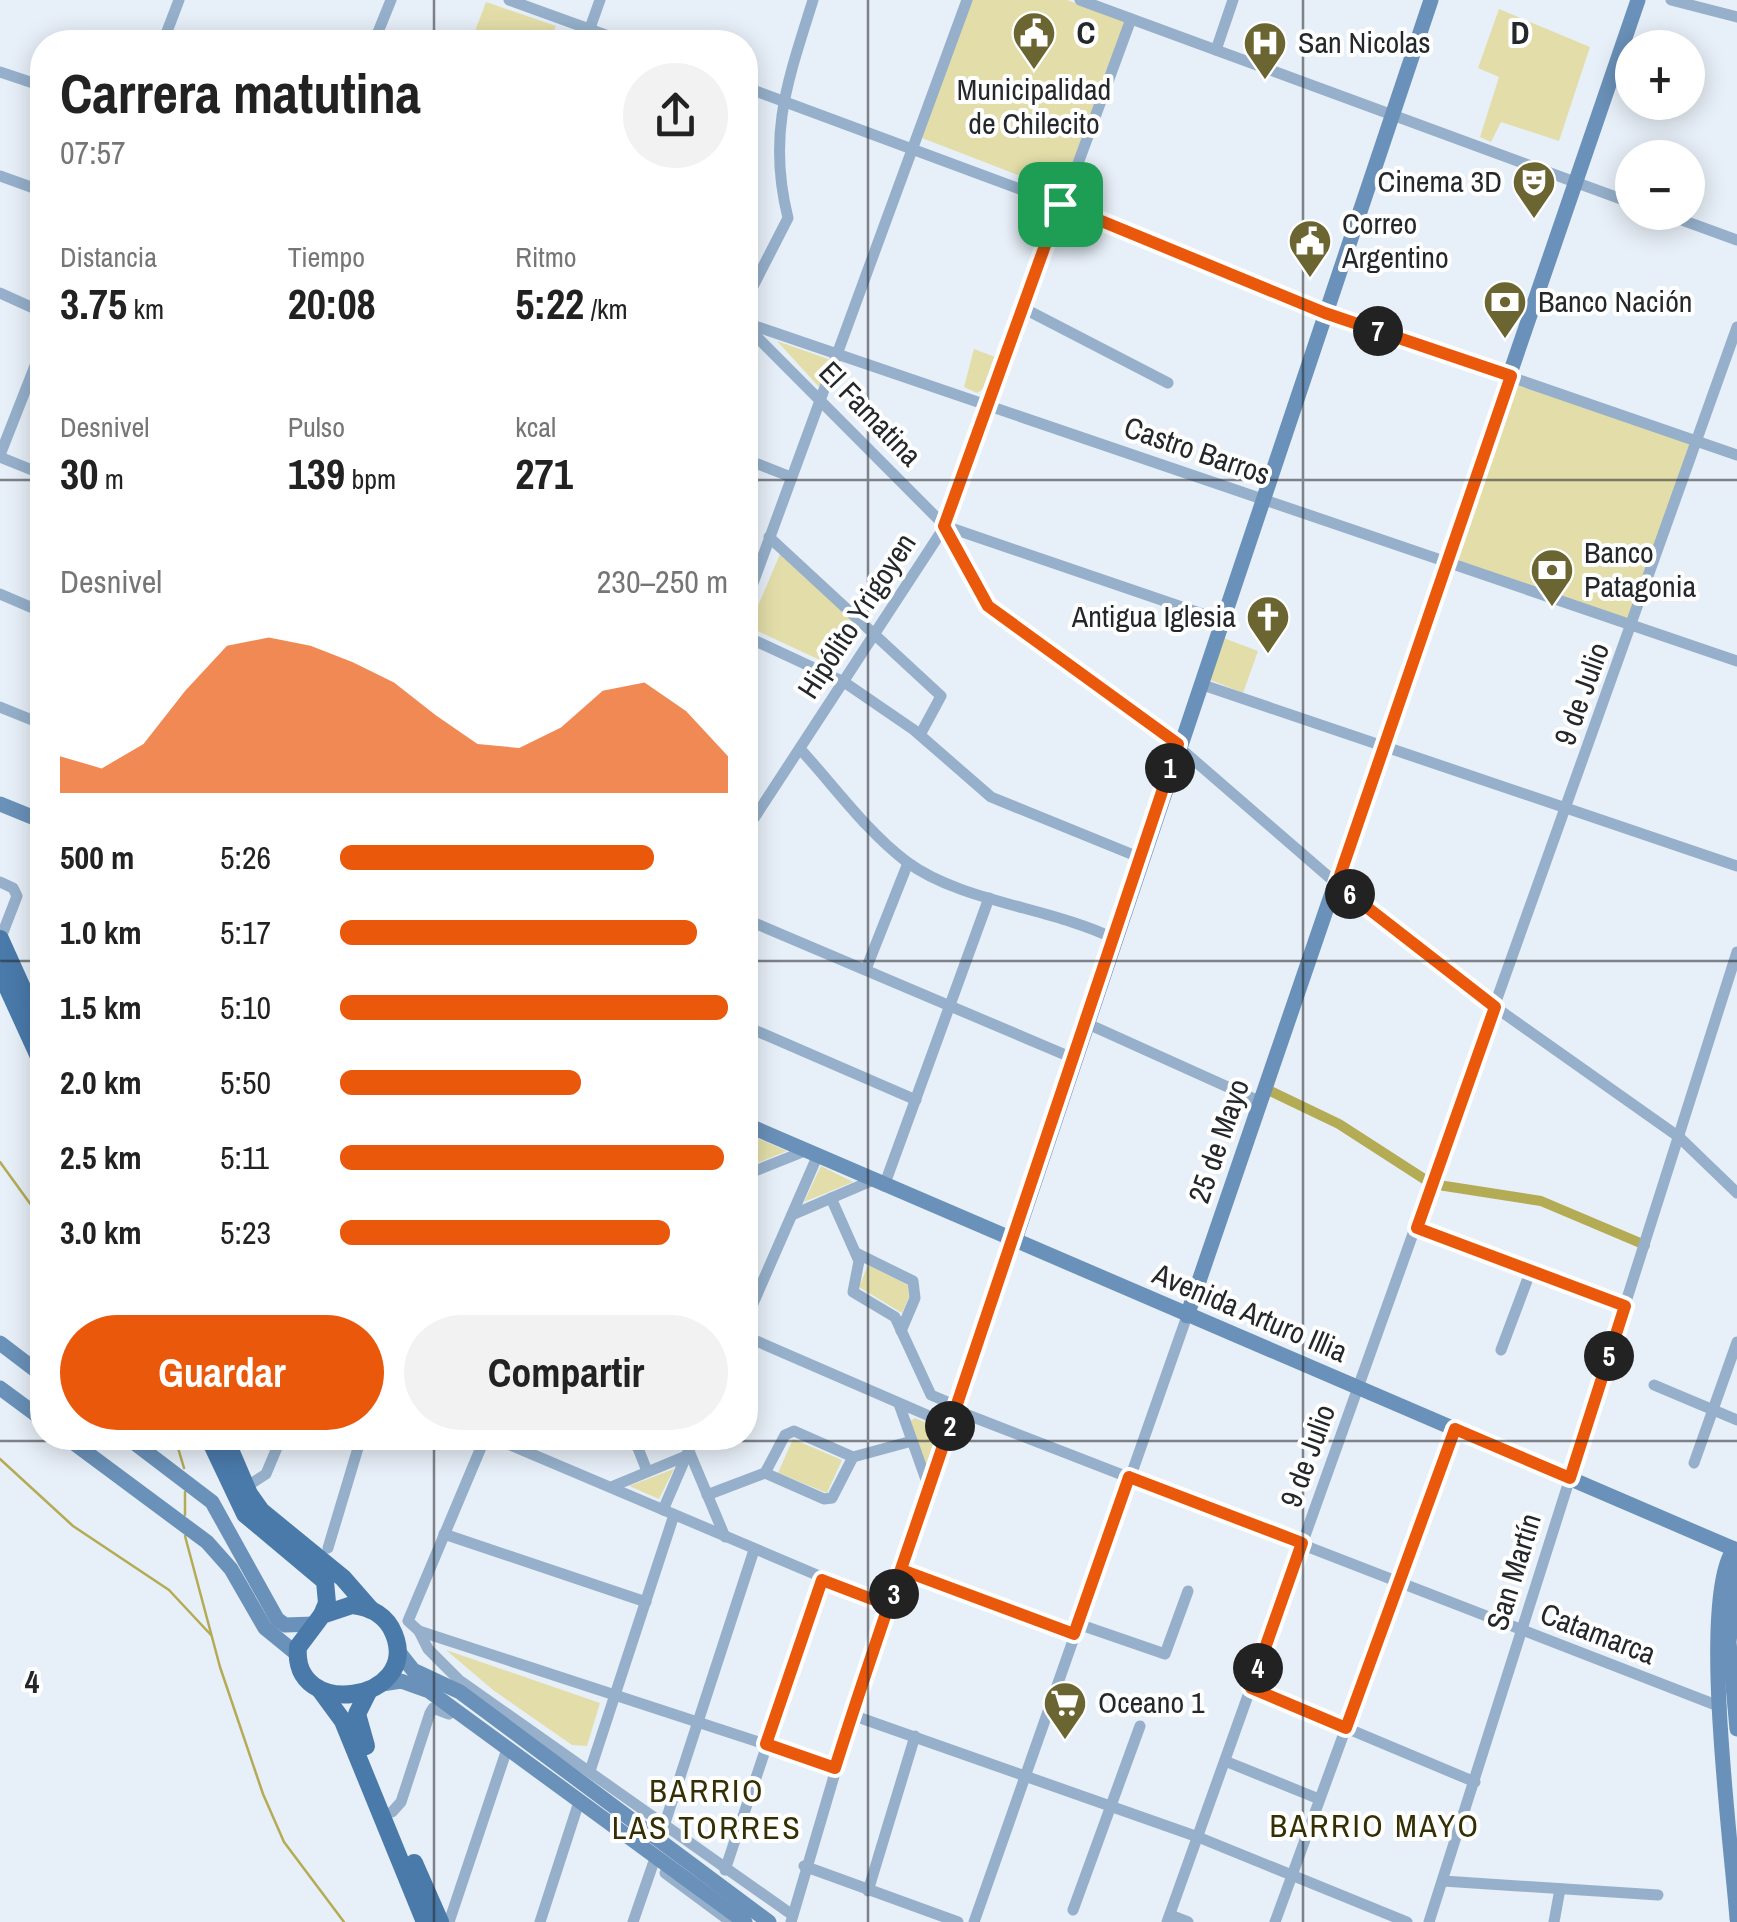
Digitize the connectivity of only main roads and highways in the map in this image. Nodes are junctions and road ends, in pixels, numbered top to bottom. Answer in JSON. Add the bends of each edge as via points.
{"nodes":[{"id":1,"x":1431,"y":0,"type":"edge"},
{"id":2,"x":1638,"y":0,"type":"edge"},
{"id":3,"x":0,"y":804,"type":"edge"},
{"id":4,"x":30,"y":816,"type":"edge"},
{"id":5,"x":0,"y":940,"type":"edge"},
{"id":6,"x":0,"y":971,"type":"edge"},
{"id":7,"x":30,"y":1000,"type":"edge"},
{"id":8,"x":30,"y":1036,"type":"edge"},
{"id":9,"x":758,"y":1130,"type":"edge"},
{"id":10,"x":1014,"y":1242,"type":"junction"},
{"id":11,"x":1187,"y":1316,"type":"junction"},
{"id":12,"x":0,"y":1343,"type":"edge"},
{"id":13,"x":30,"y":1366,"type":"edge"},
{"id":14,"x":0,"y":1388,"type":"edge"},
{"id":15,"x":30,"y":1411,"type":"edge"},
{"id":16,"x":82,"y":1450,"type":"edge"},
{"id":17,"x":144,"y":1450,"type":"edge"},
{"id":18,"x":214,"y":1450,"type":"edge"},
{"id":19,"x":230,"y":1450,"type":"edge"},
{"id":20,"x":1736,"y":1546,"type":"edge"},
{"id":21,"x":372,"y":1610,"type":"junction"},
{"id":22,"x":318,"y":1619,"type":"junction"},
{"id":23,"x":398,"y":1651,"type":"junction"},
{"id":24,"x":298,"y":1655,"type":"junction"},
{"id":25,"x":1729,"y":1664,"type":"edge"},
{"id":26,"x":375,"y":1688,"type":"junction"},
{"id":27,"x":321,"y":1690,"type":"junction"},
{"id":28,"x":1737,"y":1729,"type":"edge"},
{"id":29,"x":1737,"y":1919,"type":"edge"},
{"id":30,"x":426,"y":1922,"type":"edge"},
{"id":31,"x":440,"y":1922,"type":"edge"},
{"id":32,"x":745,"y":1922,"type":"edge"},
{"id":33,"x":769,"y":1922,"type":"edge"}],
"edges":[{"from":1,"to":10,"type":"main road"},
{"from":2,"to":11,"type":"main road","name":"25 de Mayo"},
{"from":3,"to":4,"type":"main road"},
{"from":5,"to":7,"type":"main road"},
{"from":6,"to":8,"type":"main road"},
{"from":9,"to":10,"type":"main road","name":"Avenida Arturo Illia"},
{"from":10,"to":11,"type":"main road","name":"Avenida Arturo Illia"},
{"from":11,"to":20,"type":"main road","name":"Avenida Arturo Illia"},
{"from":12,"to":13,"type":"main road"},
{"from":14,"to":15,"type":"main road"},
{"from":16,"to":24,"type":"main road","via":[[207,1542],[265,1628]]},
{"from":17,"to":22,"type":"main road","via":[[212,1502],[277,1619],[286,1625]]},
{"from":18,"to":22,"type":"main road","via":[[245,1514],[325,1580],[327,1603]]},
{"from":19,"to":21,"type":"main road","via":[[262,1511],[344,1578]]},
{"from":20,"to":25,"type":"main road","via":[[1725,1561],[1720,1590]]},
{"from":21,"to":22,"type":"main road","via":[[344,1606]]},
{"from":21,"to":23,"type":"main road","via":[[391,1627]]},
{"from":22,"to":24,"type":"main road"},
{"from":23,"to":26,"type":"main road","via":[[394,1669]]},
{"from":23,"to":33,"type":"main road","via":[[413,1670],[460,1692]]},
{"from":24,"to":27,"type":"main road","via":[[303,1673]]},
{"from":25,"to":28,"type":"main road"},
{"from":25,"to":29,"type":"main road","via":[[1721,1707]]},
{"from":26,"to":27,"type":"main road","via":[[341,1696]]},
{"from":26,"to":31,"type":"main road","via":[[360,1704],[358,1724]]},
{"from":26,"to":32,"type":"main road","via":[[402,1680],[430,1691]]},
{"from":27,"to":30,"type":"main road","via":[[343,1720]]}]}
